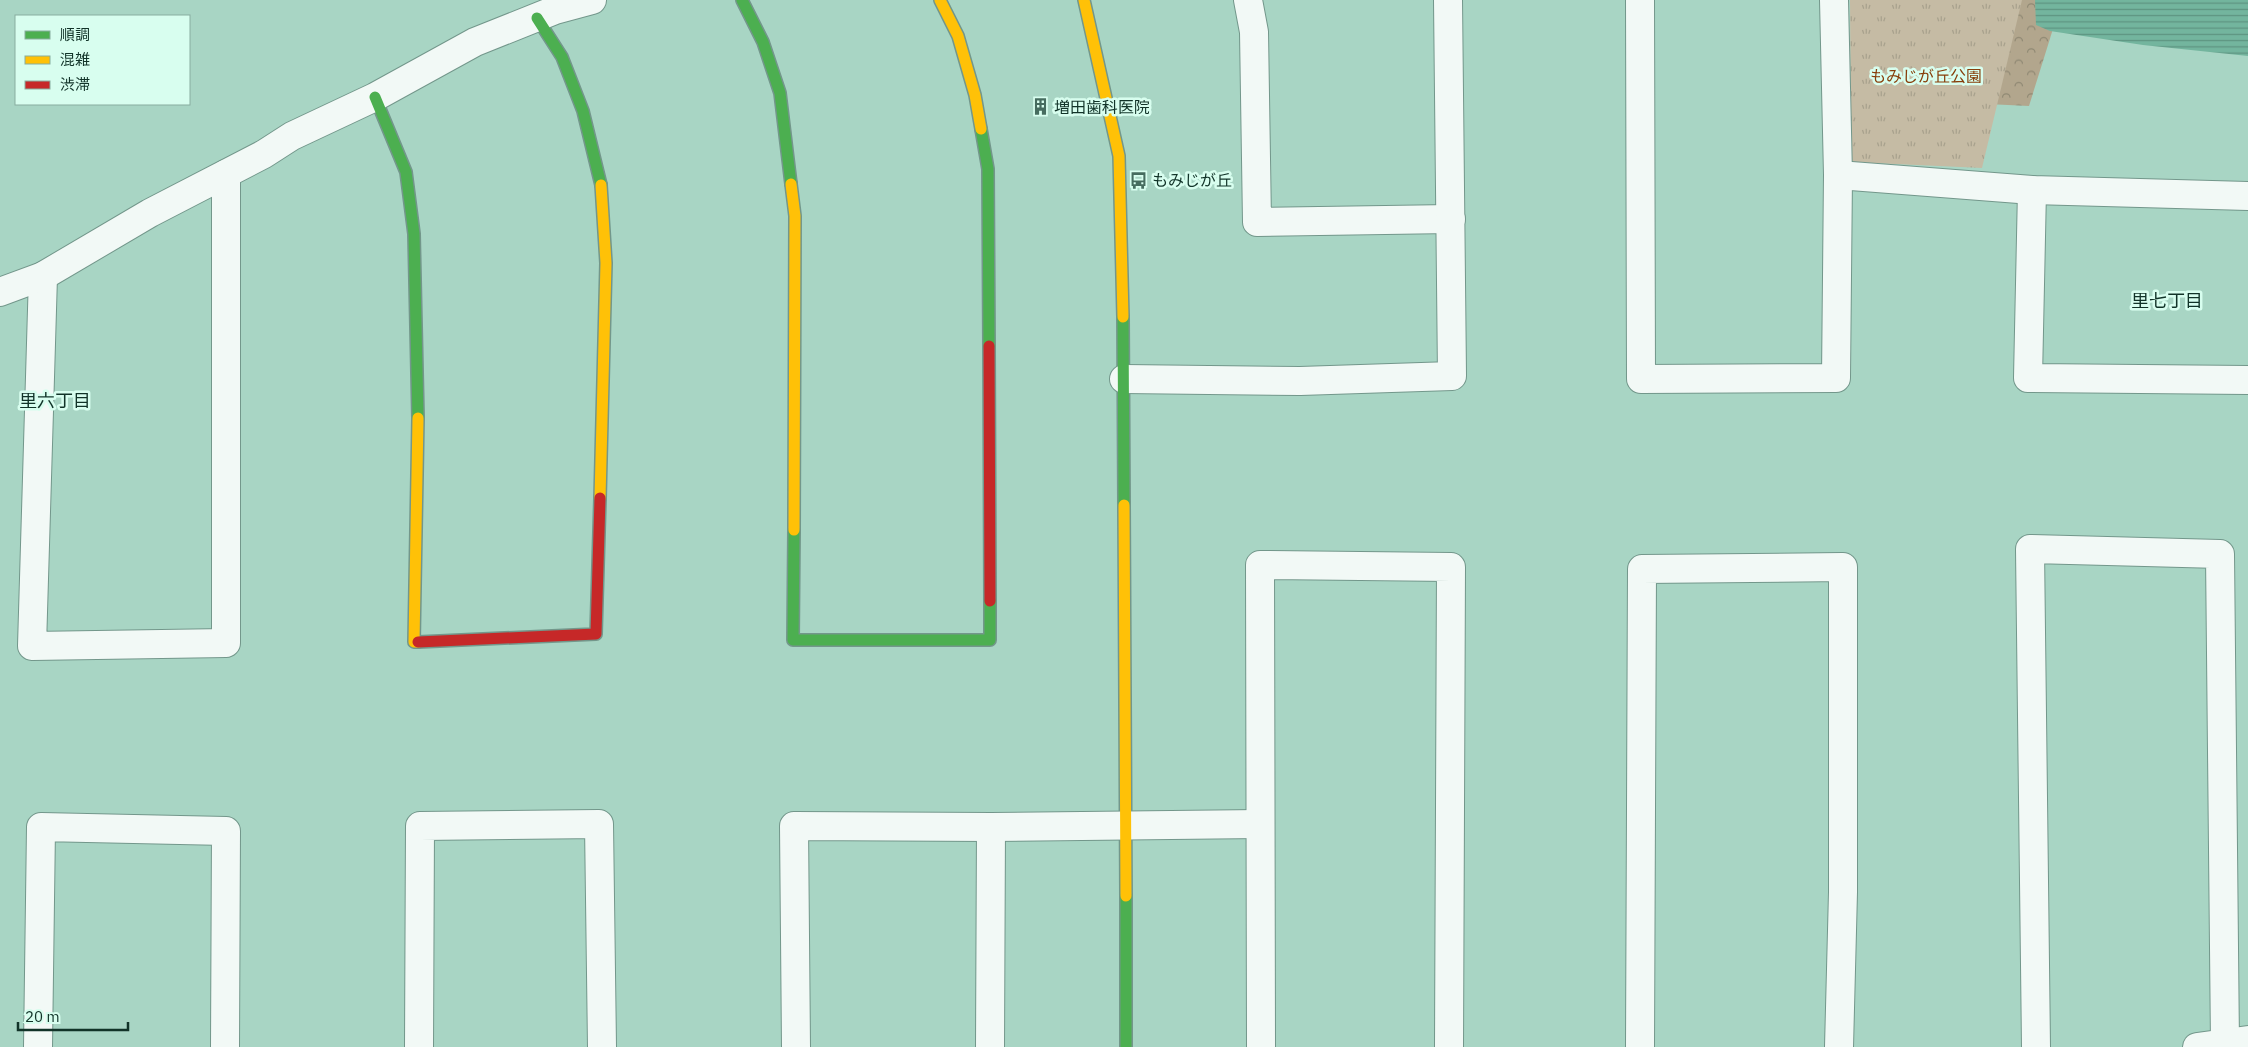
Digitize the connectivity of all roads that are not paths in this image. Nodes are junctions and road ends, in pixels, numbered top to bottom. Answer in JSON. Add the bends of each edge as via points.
{"nodes":[{"id":1,"x":592,"y":0,"type":"edge"},
{"id":2,"x":742,"y":0,"type":"edge"},
{"id":3,"x":940,"y":0,"type":"edge"},
{"id":4,"x":1084,"y":0,"type":"edge"},
{"id":5,"x":1248,"y":0,"type":"edge"},
{"id":6,"x":1448,"y":0,"type":"edge"},
{"id":7,"x":1640,"y":0,"type":"edge"},
{"id":8,"x":1834,"y":0,"type":"edge"},
{"id":9,"x":537,"y":18,"type":"junction"},
{"id":10,"x":375,"y":97,"type":"junction"},
{"id":11,"x":226,"y":174,"type":"junction"},
{"id":12,"x":1838,"y":175,"type":"junction"},
{"id":13,"x":2032,"y":190,"type":"junction"},
{"id":14,"x":2248,"y":196,"type":"edge"},
{"id":15,"x":1451,"y":219,"type":"junction"},
{"id":16,"x":43,"y":276,"type":"junction"},
{"id":17,"x":0,"y":292,"type":"edge"},
{"id":18,"x":1124,"y":379,"type":"junction"},
{"id":19,"x":2248,"y":380,"type":"edge"},
{"id":20,"x":1260,"y":824,"type":"junction"},
{"id":21,"x":1126,"y":825,"type":"junction"},
{"id":22,"x":991,"y":827,"type":"junction"},
{"id":23,"x":2236,"y":1042,"type":"edge"},
{"id":24,"x":38,"y":1047,"type":"edge"},
{"id":25,"x":225,"y":1047,"type":"edge"},
{"id":26,"x":419,"y":1047,"type":"edge"},
{"id":27,"x":602,"y":1047,"type":"edge"},
{"id":28,"x":796,"y":1047,"type":"edge"},
{"id":29,"x":990,"y":1047,"type":"edge"},
{"id":30,"x":1126,"y":1047,"type":"edge"},
{"id":31,"x":1261,"y":1047,"type":"edge"},
{"id":32,"x":1449,"y":1047,"type":"edge"},
{"id":33,"x":1640,"y":1047,"type":"edge"},
{"id":34,"x":1839,"y":1047,"type":"edge"},
{"id":35,"x":2036,"y":1047,"type":"edge"},
{"id":36,"x":2197,"y":1047,"type":"edge"}],
"edges":[{"from":1,"to":9,"type":"street"},
{"from":2,"to":3,"type":"street","via":[[763,42],[780,93],[795,216],[793,640],[990,640],[988,169],[975,95],[960,44]]},
{"from":4,"to":18,"type":"street","via":[[1119,156]]},
{"from":5,"to":15,"type":"street","via":[[1254,32],[1257,222]]},
{"from":6,"to":15,"type":"street"},
{"from":7,"to":12,"type":"street","via":[[1641,379],[1836,378]]},
{"from":8,"to":12,"type":"street"},
{"from":9,"to":10,"type":"street","via":[[475,42]]},
{"from":9,"to":10,"type":"street","via":[[562,57],[583,111],[600,182],[606,263],[596,634],[414,642],[418,391],[414,234],[406,172]]},
{"from":10,"to":11,"type":"street","via":[[292,136]]},
{"from":11,"to":16,"type":"street","via":[[150,213]]},
{"from":11,"to":16,"type":"street","via":[[226,643],[32,646]]},
{"from":12,"to":13,"type":"street"},
{"from":13,"to":14,"type":"street"},
{"from":13,"to":19,"type":"street","via":[[2028,378]]},
{"from":15,"to":18,"type":"street","via":[[1452,376],[1300,382]]},
{"from":16,"to":17,"type":"street"},
{"from":18,"to":21,"type":"street"},
{"from":20,"to":21,"type":"street"},
{"from":20,"to":31,"type":"street"},
{"from":20,"to":32,"type":"street","via":[[1260,565],[1451,567]]},
{"from":21,"to":22,"type":"street"},
{"from":21,"to":30,"type":"street"},
{"from":22,"to":28,"type":"street","via":[[794,826]]},
{"from":22,"to":29,"type":"street"},
{"from":23,"to":35,"type":"street","via":[[2220,554],[2030,549]]},
{"from":23,"to":36,"type":"street"},
{"from":24,"to":25,"type":"street","via":[[41,827],[226,831]]},
{"from":26,"to":27,"type":"street","via":[[420,826],[590,824],[600,824]]},
{"from":33,"to":34,"type":"street","via":[[1642,569],[1842,567],[1843,892]]}]}
